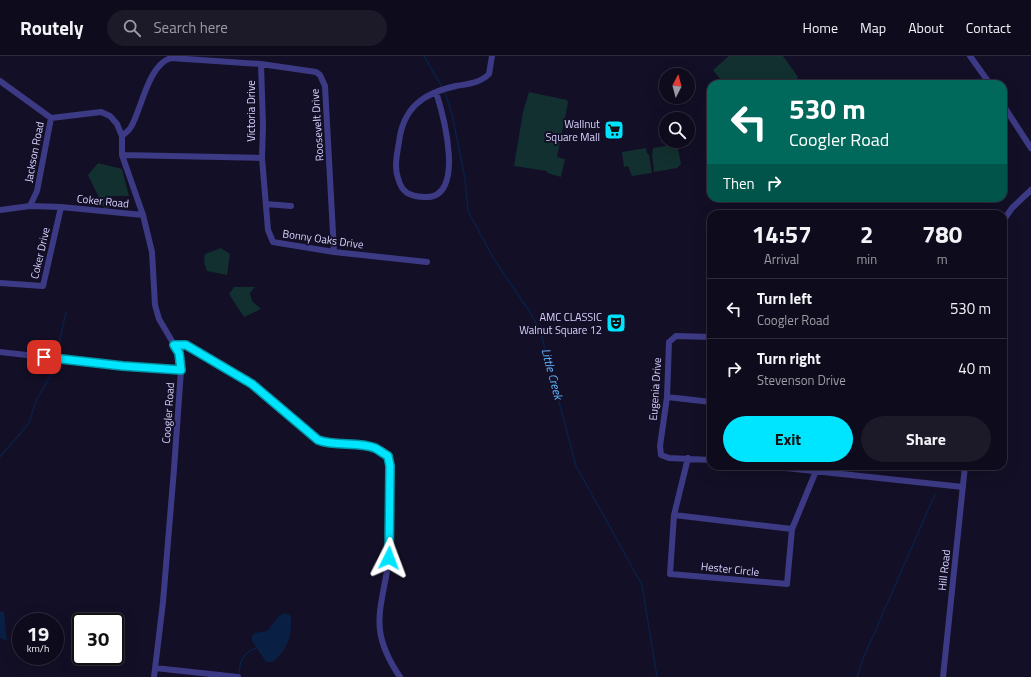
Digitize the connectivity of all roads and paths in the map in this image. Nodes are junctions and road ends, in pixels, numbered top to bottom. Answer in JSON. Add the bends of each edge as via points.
{"nodes":[{"id":1,"x":492,"y":56,"type":"edge"},
{"id":2,"x":970,"y":56,"type":"edge"},
{"id":3,"x":261,"y":64,"type":"junction"},
{"id":4,"x":987,"y":80,"type":"edge"},
{"id":5,"x":0,"y":81,"type":"edge"},
{"id":6,"x":436,"y":92,"type":"junction"},
{"id":7,"x":1007,"y":111,"type":"edge"},
{"id":8,"x":51,"y":118,"type":"junction"},
{"id":9,"x":122,"y":136,"type":"junction"},
{"id":10,"x":1031,"y":148,"type":"edge"},
{"id":11,"x":122,"y":155,"type":"junction"},
{"id":12,"x":262,"y":158,"type":"junction"},
{"id":13,"x":1031,"y":190,"type":"edge"},
{"id":14,"x":266,"y":204,"type":"junction"},
{"id":15,"x":30,"y":206,"type":"junction"},
{"id":16,"x":291,"y":206,"type":"dead end"},
{"id":17,"x":61,"y":207,"type":"junction"},
{"id":18,"x":0,"y":210,"type":"edge"},
{"id":19,"x":143,"y":215,"type":"junction"},
{"id":20,"x":1007,"y":215,"type":"edge"},
{"id":21,"x":334,"y":252,"type":"junction"},
{"id":22,"x":427,"y":262,"type":"dead end"},
{"id":23,"x":0,"y":283,"type":"edge"},
{"id":24,"x":707,"y":337,"type":"edge"},
{"id":25,"x":174,"y":345,"type":"junction"},
{"id":26,"x":0,"y":352,"type":"edge"},
{"id":27,"x":181,"y":370,"type":"junction"},
{"id":28,"x":667,"y":396,"type":"junction"},
{"id":29,"x":707,"y":401,"type":"edge"},
{"id":30,"x":688,"y":458,"type":"junction"},
{"id":31,"x":707,"y":460,"type":"edge"},
{"id":32,"x":806,"y":470,"type":"edge"},
{"id":33,"x":965,"y":470,"type":"edge"},
{"id":34,"x":816,"y":471,"type":"junction"},
{"id":35,"x":963,"y":486,"type":"junction"},
{"id":36,"x":674,"y":515,"type":"junction"},
{"id":37,"x":792,"y":530,"type":"junction"},
{"id":38,"x":155,"y":668,"type":"junction"},
{"id":39,"x":397,"y":676,"type":"edge"},
{"id":40,"x":154,"y":677,"type":"edge"},
{"id":41,"x":238,"y":677,"type":"edge"},
{"id":42,"x":943,"y":677,"type":"edge"}],
"edges":[{"from":1,"to":6,"type":"street","via":[[490,74],[486,78]]},
{"from":2,"to":4,"type":"street"},
{"from":3,"to":9,"type":"street","name":"Roosevelt Drive","via":[[166,59],[148,84],[131,129]]},
{"from":3,"to":12,"type":"street","name":"Victoria Drive"},
{"from":3,"to":21,"type":"street","name":"Roosevelt Drive","via":[[316,72],[324,81]]},
{"from":5,"to":8,"type":"street"},
{"from":6,"to":6,"type":"street","via":[[448,146],[446,184],[437,194],[427,197],[410,196],[400,188],[395,170],[400,129],[410,110]]},
{"from":7,"to":10,"type":"street"},
{"from":8,"to":9,"type":"street","via":[[101,112],[110,116],[117,124]]},
{"from":8,"to":15,"type":"street","name":"Jackson Road"},
{"from":9,"to":11,"type":"street","name":"Coogler Road"},
{"from":11,"to":12,"type":"street"},
{"from":11,"to":19,"type":"street","name":"Coogler Road"},
{"from":12,"to":14,"type":"street","name":"Bonny Oaks Drive"},
{"from":13,"to":20,"type":"street"},
{"from":14,"to":16,"type":"street"},
{"from":14,"to":21,"type":"street","name":"Bonny Oaks Drive","via":[[268,230],[273,242]]},
{"from":15,"to":17,"type":"street"},
{"from":15,"to":18,"type":"street"},
{"from":17,"to":19,"type":"street","name":"Coker Road"},
{"from":17,"to":23,"type":"street","name":"Coker Drive","via":[[43,286]]},
{"from":19,"to":25,"type":"street","name":"Coogler Road","via":[[152,252],[155,305],[159,319]]},
{"from":21,"to":22,"type":"street","name":"Bonny Oaks Drive"},
{"from":24,"to":28,"type":"street","name":"Eugenia Drive","via":[[676,336],[670,342]]},
{"from":25,"to":27,"type":"street","name":"Coogler Road","via":[[179,353]]},
{"from":25,"to":39,"type":"street","via":[[186,345],[252,384],[318,440],[375,448],[388,456],[389,558],[380,607],[379,631],[386,655]]},
{"from":26,"to":27,"type":"street"},
{"from":27,"to":38,"type":"street","name":"Coogler Road","via":[[163,602]]},
{"from":28,"to":29,"type":"street"},
{"from":28,"to":30,"type":"street","name":"Eugenia Drive","via":[[660,446],[662,455],[669,458]]},
{"from":30,"to":31,"type":"street"},
{"from":30,"to":36,"type":"street","name":"Hester Circle"},
{"from":32,"to":34,"type":"street"},
{"from":33,"to":35,"type":"street","name":"Hill Road"},
{"from":34,"to":35,"type":"street"},
{"from":34,"to":37,"type":"street","name":"Hester Circle"},
{"from":35,"to":42,"type":"street","name":"Hill Road"},
{"from":36,"to":37,"type":"street"},
{"from":36,"to":37,"type":"street","name":"Hester Circle","via":[[670,574],[787,584]]},
{"from":38,"to":40,"type":"street","name":"Coogler Road"},
{"from":38,"to":41,"type":"street"}]}
